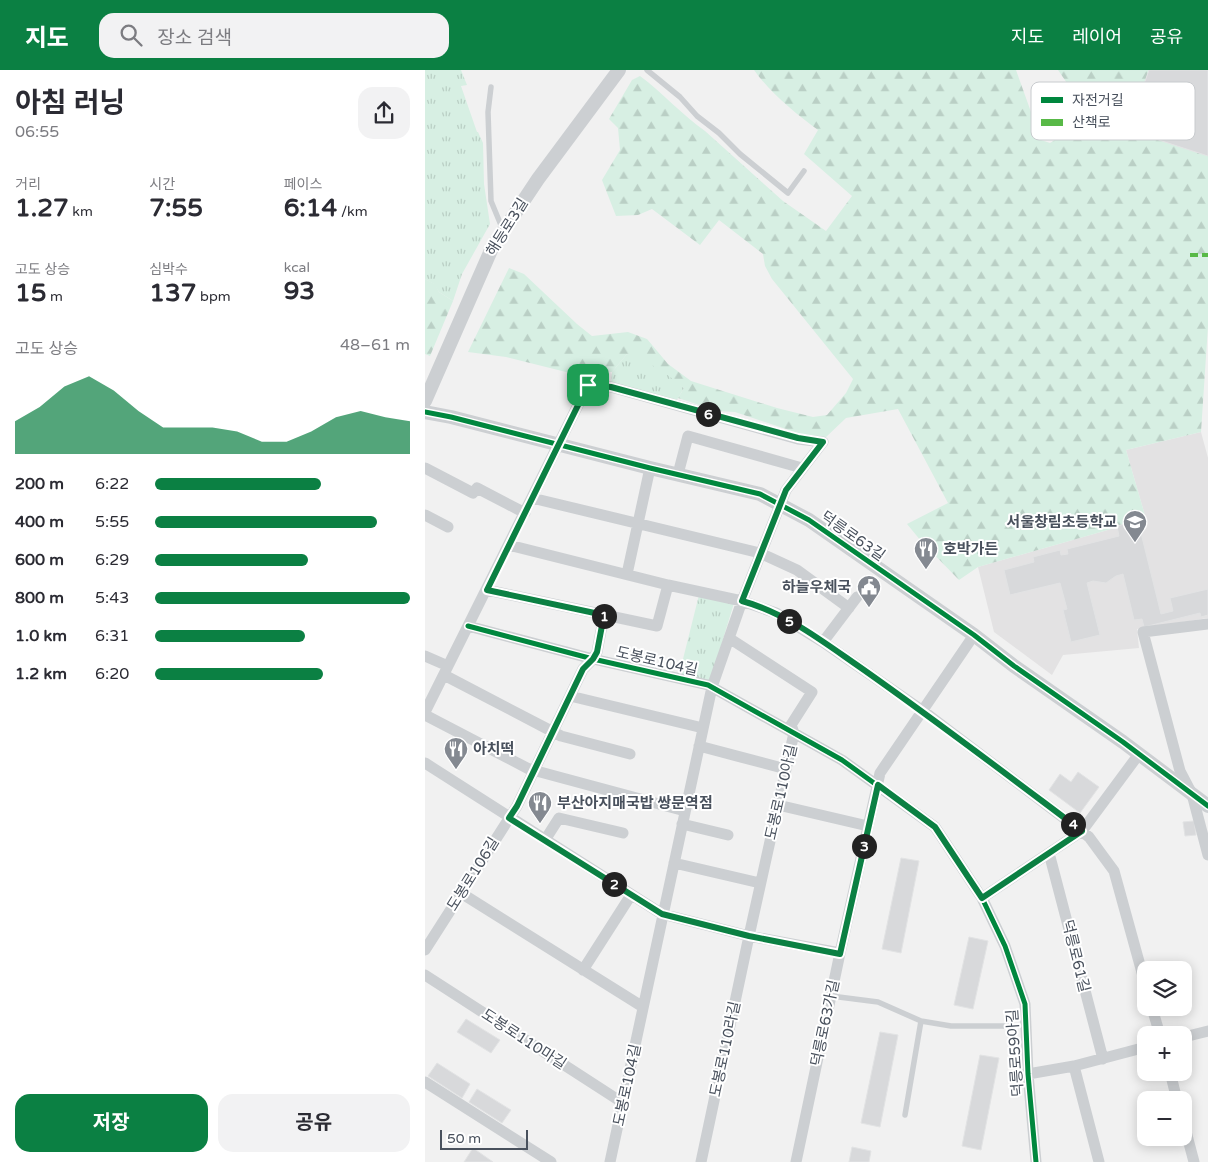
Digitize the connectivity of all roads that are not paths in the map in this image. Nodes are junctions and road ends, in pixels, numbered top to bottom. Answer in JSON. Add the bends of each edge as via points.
{"nodes":[{"id":1,"x":619,"y":70,"type":"edge"},
{"id":2,"x":647,"y":70,"type":"edge"},
{"id":3,"x":491,"y":87,"type":"dead end"},
{"id":4,"x":804,"y":171,"type":"dead end"},
{"id":5,"x":503,"y":231,"type":"junction"},
{"id":6,"x":425,"y":401,"type":"edge"},
{"id":7,"x":425,"y":412,"type":"edge"},
{"id":8,"x":559,"y":445,"type":"junction"},
{"id":9,"x":425,"y":468,"type":"edge"},
{"id":10,"x":650,"y":468,"type":"junction"},
{"id":11,"x":802,"y":468,"type":"junction"},
{"id":12,"x":678,"y":474,"type":"junction"},
{"id":13,"x":532,"y":498,"type":"junction"},
{"id":14,"x":781,"y":505,"type":"junction"},
{"id":15,"x":525,"y":513,"type":"junction"},
{"id":16,"x":425,"y":515,"type":"edge"},
{"id":17,"x":638,"y":524,"type":"junction"},
{"id":18,"x":448,"y":527,"type":"dead end"},
{"id":19,"x":509,"y":545,"type":"junction"},
{"id":20,"x":760,"y":553,"type":"junction"},
{"id":21,"x":627,"y":574,"type":"junction"},
{"id":22,"x":668,"y":585,"type":"junction"},
{"id":23,"x":487,"y":590,"type":"junction"},
{"id":24,"x":857,"y":597,"type":"dead end"},
{"id":25,"x":742,"y":601,"type":"junction"},
{"id":26,"x":849,"y":608,"type":"junction"},
{"id":27,"x":604,"y":615,"type":"junction"},
{"id":28,"x":1208,"y":624,"type":"edge"},
{"id":29,"x":468,"y":626,"type":"junction"},
{"id":30,"x":975,"y":635,"type":"junction"},
{"id":31,"x":729,"y":638,"type":"junction"},
{"id":32,"x":823,"y":642,"type":"junction"},
{"id":33,"x":425,"y":656,"type":"edge"},
{"id":34,"x":593,"y":659,"type":"junction"},
{"id":35,"x":446,"y":671,"type":"junction"},
{"id":36,"x":712,"y":688,"type":"junction"},
{"id":37,"x":570,"y":696,"type":"junction"},
{"id":38,"x":923,"y":711,"type":"junction"},
{"id":39,"x":425,"y":713,"type":"edge"},
{"id":40,"x":703,"y":728,"type":"junction"},
{"id":41,"x":553,"y":732,"type":"junction"},
{"id":42,"x":794,"y":733,"type":"junction"},
{"id":43,"x":699,"y":746,"type":"junction"},
{"id":44,"x":630,"y":754,"type":"dead end"},
{"id":45,"x":1139,"y":754,"type":"junction"},
{"id":46,"x":425,"y":763,"type":"edge"},
{"id":47,"x":786,"y":769,"type":"junction"},
{"id":48,"x":534,"y":770,"type":"junction"},
{"id":49,"x":878,"y":785,"type":"junction"},
{"id":50,"x":1192,"y":794,"type":"junction"},
{"id":51,"x":778,"y":805,"type":"junction"},
{"id":52,"x":1208,"y":806,"type":"edge"},
{"id":53,"x":685,"y":810,"type":"junction"},
{"id":54,"x":509,"y":818,"type":"junction"},
{"id":55,"x":682,"y":824,"type":"junction"},
{"id":56,"x":868,"y":826,"type":"junction"},
{"id":57,"x":1082,"y":831,"type":"junction"},
{"id":58,"x":623,"y":833,"type":"dead end"},
{"id":59,"x":727,"y":835,"type":"dead end"},
{"id":60,"x":545,"y":840,"type":"junction"},
{"id":61,"x":1049,"y":853,"type":"junction"},
{"id":62,"x":1208,"y":855,"type":"edge"},
{"id":63,"x":674,"y":863,"type":"junction"},
{"id":64,"x":761,"y":883,"type":"junction"},
{"id":65,"x":461,"y":893,"type":"junction"},
{"id":66,"x":631,"y":895,"type":"junction"},
{"id":67,"x":982,"y":898,"type":"junction"},
{"id":68,"x":662,"y":914,"type":"junction"},
{"id":69,"x":749,"y":936,"type":"junction"},
{"id":70,"x":425,"y":950,"type":"edge"},
{"id":71,"x":840,"y":954,"type":"junction"},
{"id":72,"x":1139,"y":961,"type":"edge"},
{"id":73,"x":583,"y":970,"type":"junction"},
{"id":74,"x":425,"y":975,"type":"edge"},
{"id":75,"x":831,"y":996,"type":"junction"},
{"id":76,"x":643,"y":1007,"type":"junction"},
{"id":77,"x":921,"y":1021,"type":"junction"},
{"id":78,"x":1009,"y":1026,"type":"dead end"},
{"id":79,"x":1208,"y":1030,"type":"edge"},
{"id":80,"x":1192,"y":1035,"type":"edge"},
{"id":81,"x":1137,"y":1050,"type":"edge"},
{"id":82,"x":1103,"y":1059,"type":"junction"},
{"id":83,"x":1074,"y":1066,"type":"junction"},
{"id":84,"x":1028,"y":1074,"type":"junction"},
{"id":85,"x":425,"y":1082,"type":"edge"},
{"id":86,"x":623,"y":1103,"type":"junction"},
{"id":87,"x":905,"y":1114,"type":"dead end"},
{"id":88,"x":1190,"y":1146,"type":"edge"},
{"id":89,"x":551,"y":1162,"type":"edge"},
{"id":90,"x":610,"y":1162,"type":"edge"},
{"id":91,"x":701,"y":1162,"type":"edge"},
{"id":92,"x":796,"y":1162,"type":"edge"},
{"id":93,"x":1036,"y":1162,"type":"edge"},
{"id":94,"x":1099,"y":1162,"type":"edge"},
{"id":95,"x":1194,"y":1162,"type":"edge"}],
"edges":[{"from":1,"to":5,"type":"street","name":"해등로3길"},
{"from":2,"to":4,"type":"lane","via":[[788,193]]},
{"from":3,"to":5,"type":"lane","via":[[487,112],[491,201]]},
{"from":5,"to":6,"type":"street","name":"해등로3길","via":[[492,248]]},
{"from":7,"to":8,"type":"street","name":"덕릉로63길"},
{"from":8,"to":10,"type":"street","name":"덕릉로63길"},
{"from":8,"to":11,"type":"street","via":[[588,385],[611,387],[823,442]]},
{"from":8,"to":13,"type":"street"},
{"from":9,"to":15,"type":"street","via":[[473,493],[477,488]]},
{"from":10,"to":12,"type":"street","name":"덕릉로63길"},
{"from":10,"to":17,"type":"street"},
{"from":11,"to":12,"type":"street","via":[[687,436]]},
{"from":11,"to":14,"type":"street","via":[[786,490]]},
{"from":12,"to":14,"type":"street","name":"덕릉로63길","via":[[760,494]]},
{"from":13,"to":15,"type":"street"},
{"from":13,"to":17,"type":"street"},
{"from":14,"to":20,"type":"street","name":"도봉로104길"},
{"from":14,"to":30,"type":"street","name":"덕릉로63길","via":[[809,520]]},
{"from":15,"to":19,"type":"street"},
{"from":16,"to":18,"type":"street"},
{"from":17,"to":20,"type":"street"},
{"from":17,"to":21,"type":"street"},
{"from":19,"to":21,"type":"street"},
{"from":19,"to":23,"type":"street"},
{"from":20,"to":25,"type":"street","name":"도봉로104길"},
{"from":20,"to":26,"type":"street","via":[[797,570]]},
{"from":21,"to":22,"type":"street"},
{"from":22,"to":25,"type":"street"},
{"from":22,"to":27,"type":"street","via":[[657,626]]},
{"from":23,"to":27,"type":"street"},
{"from":23,"to":29,"type":"street"},
{"from":24,"to":26,"type":"street"},
{"from":25,"to":31,"type":"street","name":"도봉로104길"},
{"from":25,"to":32,"type":"street","via":[[777,613]]},
{"from":26,"to":32,"type":"street"},
{"from":27,"to":34,"type":"street","name":"도봉로106길"},
{"from":28,"to":50,"type":"street","name":"덕릉로63길","via":[[1143,632],[1180,772]]},
{"from":29,"to":34,"type":"street","name":"도봉로104길"},
{"from":29,"to":35,"type":"street"},
{"from":30,"to":38,"type":"street","name":"덕릉로63가길"},
{"from":30,"to":45,"type":"street","name":"덕릉로63길"},
{"from":31,"to":36,"type":"street","name":"도봉로104길"},
{"from":31,"to":42,"type":"street","name":"도봉로110아길","via":[[812,692],[791,725]]},
{"from":32,"to":38,"type":"street"},
{"from":33,"to":35,"type":"street"},
{"from":34,"to":36,"type":"street","name":"도봉로104길"},
{"from":34,"to":37,"type":"street","name":"도봉로106길","via":[[583,669]]},
{"from":35,"to":39,"type":"street"},
{"from":35,"to":41,"type":"street"},
{"from":36,"to":40,"type":"street","name":"도봉로104길"},
{"from":36,"to":42,"type":"street","name":"도봉로104길"},
{"from":37,"to":40,"type":"street"},
{"from":37,"to":41,"type":"street","name":"도봉로106길"},
{"from":38,"to":49,"type":"street","name":"덕릉로63가길","via":[[881,773]]},
{"from":38,"to":57,"type":"street"},
{"from":39,"to":48,"type":"street"},
{"from":40,"to":43,"type":"street","name":"도봉로104길"},
{"from":41,"to":44,"type":"street"},
{"from":41,"to":48,"type":"street","name":"도봉로106길"},
{"from":42,"to":47,"type":"street","name":"도봉로110아길"},
{"from":42,"to":49,"type":"street","name":"도봉로104길"},
{"from":43,"to":47,"type":"street"},
{"from":43,"to":53,"type":"street","name":"도봉로104길"},
{"from":45,"to":50,"type":"street","name":"덕릉로63길"},
{"from":45,"to":57,"type":"street"},
{"from":46,"to":54,"type":"street"},
{"from":47,"to":51,"type":"street","name":"도봉로110아길"},
{"from":48,"to":53,"type":"street"},
{"from":48,"to":54,"type":"street","name":"도봉로106길"},
{"from":49,"to":56,"type":"street","name":"덕릉로63가길"},
{"from":49,"to":67,"type":"street","name":"덕릉로59아길","via":[[935,827]]},
{"from":50,"to":52,"type":"street","name":"덕릉로63길"},
{"from":50,"to":62,"type":"street"},
{"from":51,"to":56,"type":"street"},
{"from":51,"to":64,"type":"street","name":"도봉로110아길"},
{"from":53,"to":55,"type":"street","name":"도봉로104길"},
{"from":54,"to":60,"type":"street"},
{"from":54,"to":65,"type":"street","name":"도봉로106길"},
{"from":55,"to":59,"type":"street"},
{"from":55,"to":63,"type":"street","name":"도봉로104길"},
{"from":56,"to":71,"type":"street","name":"덕릉로63가길"},
{"from":57,"to":61,"type":"street"},
{"from":57,"to":72,"type":"street","via":[[1114,871]]},
{"from":58,"to":60,"type":"street","via":[[559,818]]},
{"from":60,"to":66,"type":"street"},
{"from":61,"to":67,"type":"street"},
{"from":61,"to":82,"type":"street","name":"덕릉로61길"},
{"from":63,"to":64,"type":"street"},
{"from":63,"to":68,"type":"street","name":"도봉로104길"},
{"from":64,"to":69,"type":"street","name":"도봉로110아길"},
{"from":65,"to":70,"type":"street","name":"도봉로106길"},
{"from":65,"to":73,"type":"street"},
{"from":66,"to":68,"type":"street"},
{"from":66,"to":73,"type":"street"},
{"from":67,"to":84,"type":"street","name":"덕릉로59아길","via":[[1005,946],[1025,1004]]},
{"from":68,"to":69,"type":"street"},
{"from":68,"to":76,"type":"street","name":"도봉로104길"},
{"from":69,"to":71,"type":"street"},
{"from":69,"to":91,"type":"street","name":"도봉로110라길"},
{"from":71,"to":75,"type":"street","name":"덕릉로63가길"},
{"from":73,"to":76,"type":"street"},
{"from":74,"to":86,"type":"street","name":"도봉로110마길"},
{"from":75,"to":77,"type":"lane","via":[[878,1002]]},
{"from":75,"to":92,"type":"street","name":"덕릉로63가길"},
{"from":76,"to":86,"type":"street","name":"도봉로104길"},
{"from":77,"to":78,"type":"lane","via":[[951,1026]]},
{"from":77,"to":87,"type":"lane"},
{"from":79,"to":80,"type":"street"},
{"from":81,"to":82,"type":"street"},
{"from":82,"to":83,"type":"street"},
{"from":83,"to":84,"type":"street"},
{"from":83,"to":94,"type":"street"},
{"from":84,"to":93,"type":"street","name":"덕릉로59아길"},
{"from":85,"to":89,"type":"street"},
{"from":86,"to":90,"type":"street","name":"도봉로104길"},
{"from":88,"to":95,"type":"street"}]}
